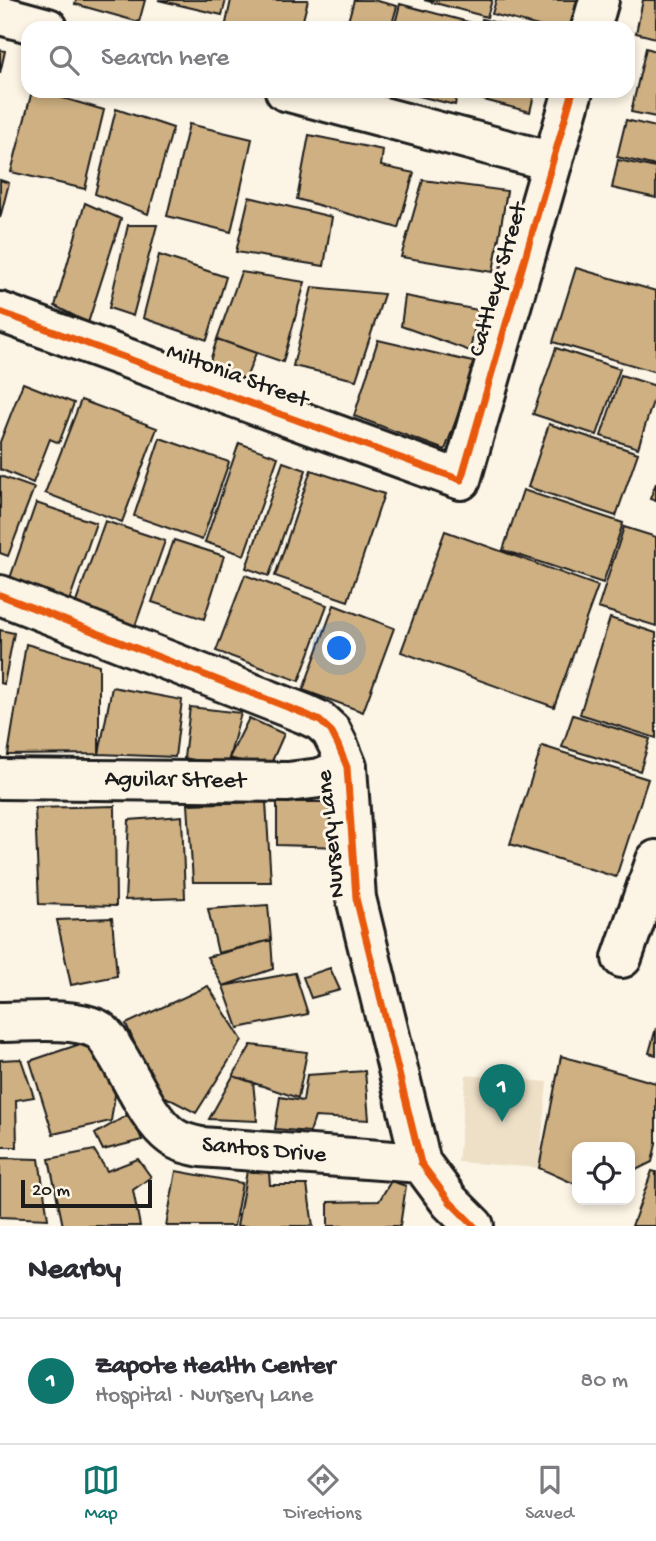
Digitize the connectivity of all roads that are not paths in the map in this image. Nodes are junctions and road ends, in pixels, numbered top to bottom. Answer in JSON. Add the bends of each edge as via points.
{"nodes":[{"id":1,"x":599,"y":0,"type":"edge"},
{"id":2,"x":0,"y":15,"type":"edge"},
{"id":3,"x":22,"y":21,"type":"edge"},
{"id":4,"x":593,"y":21,"type":"edge"},
{"id":5,"x":311,"y":98,"type":"edge"},
{"id":6,"x":571,"y":98,"type":"edge"},
{"id":7,"x":553,"y":162,"type":"junction"},
{"id":8,"x":0,"y":312,"type":"edge"},
{"id":9,"x":461,"y":480,"type":"joint"},
{"id":10,"x":0,"y":595,"type":"edge"},
{"id":11,"x":347,"y":767,"type":"junction"},
{"id":12,"x":0,"y":779,"type":"edge"},
{"id":13,"x":656,"y":860,"type":"edge"},
{"id":14,"x":622,"y":958,"type":"dead end"},
{"id":15,"x":0,"y":1022,"type":"edge"},
{"id":16,"x":421,"y":1163,"type":"junction"},
{"id":17,"x":474,"y":1226,"type":"edge"}],
"edges":[{"from":1,"to":4,"type":"street"},
{"from":2,"to":3,"type":"street"},
{"from":5,"to":7,"type":"street"},
{"from":6,"to":7,"type":"street","name":"Cattleya Street"},
{"from":7,"to":9,"type":"street","name":"Cattleya Street"},
{"from":8,"to":9,"type":"street","name":"Miltonia Street"},
{"from":10,"to":11,"type":"street","name":"Nursery Lane","via":[[320,721],[331,731]]},
{"from":11,"to":12,"type":"street","name":"Aguilar Street","via":[[320,778],[288,782]]},
{"from":11,"to":16,"type":"street","name":"Nursery Lane","via":[[356,898]]},
{"from":13,"to":14,"type":"street"},
{"from":15,"to":16,"type":"street","name":"Santos Drive","via":[[68,1022],[101,1031],[160,1126],[187,1144]]},
{"from":16,"to":17,"type":"street","name":"Nursery Lane"}]}
